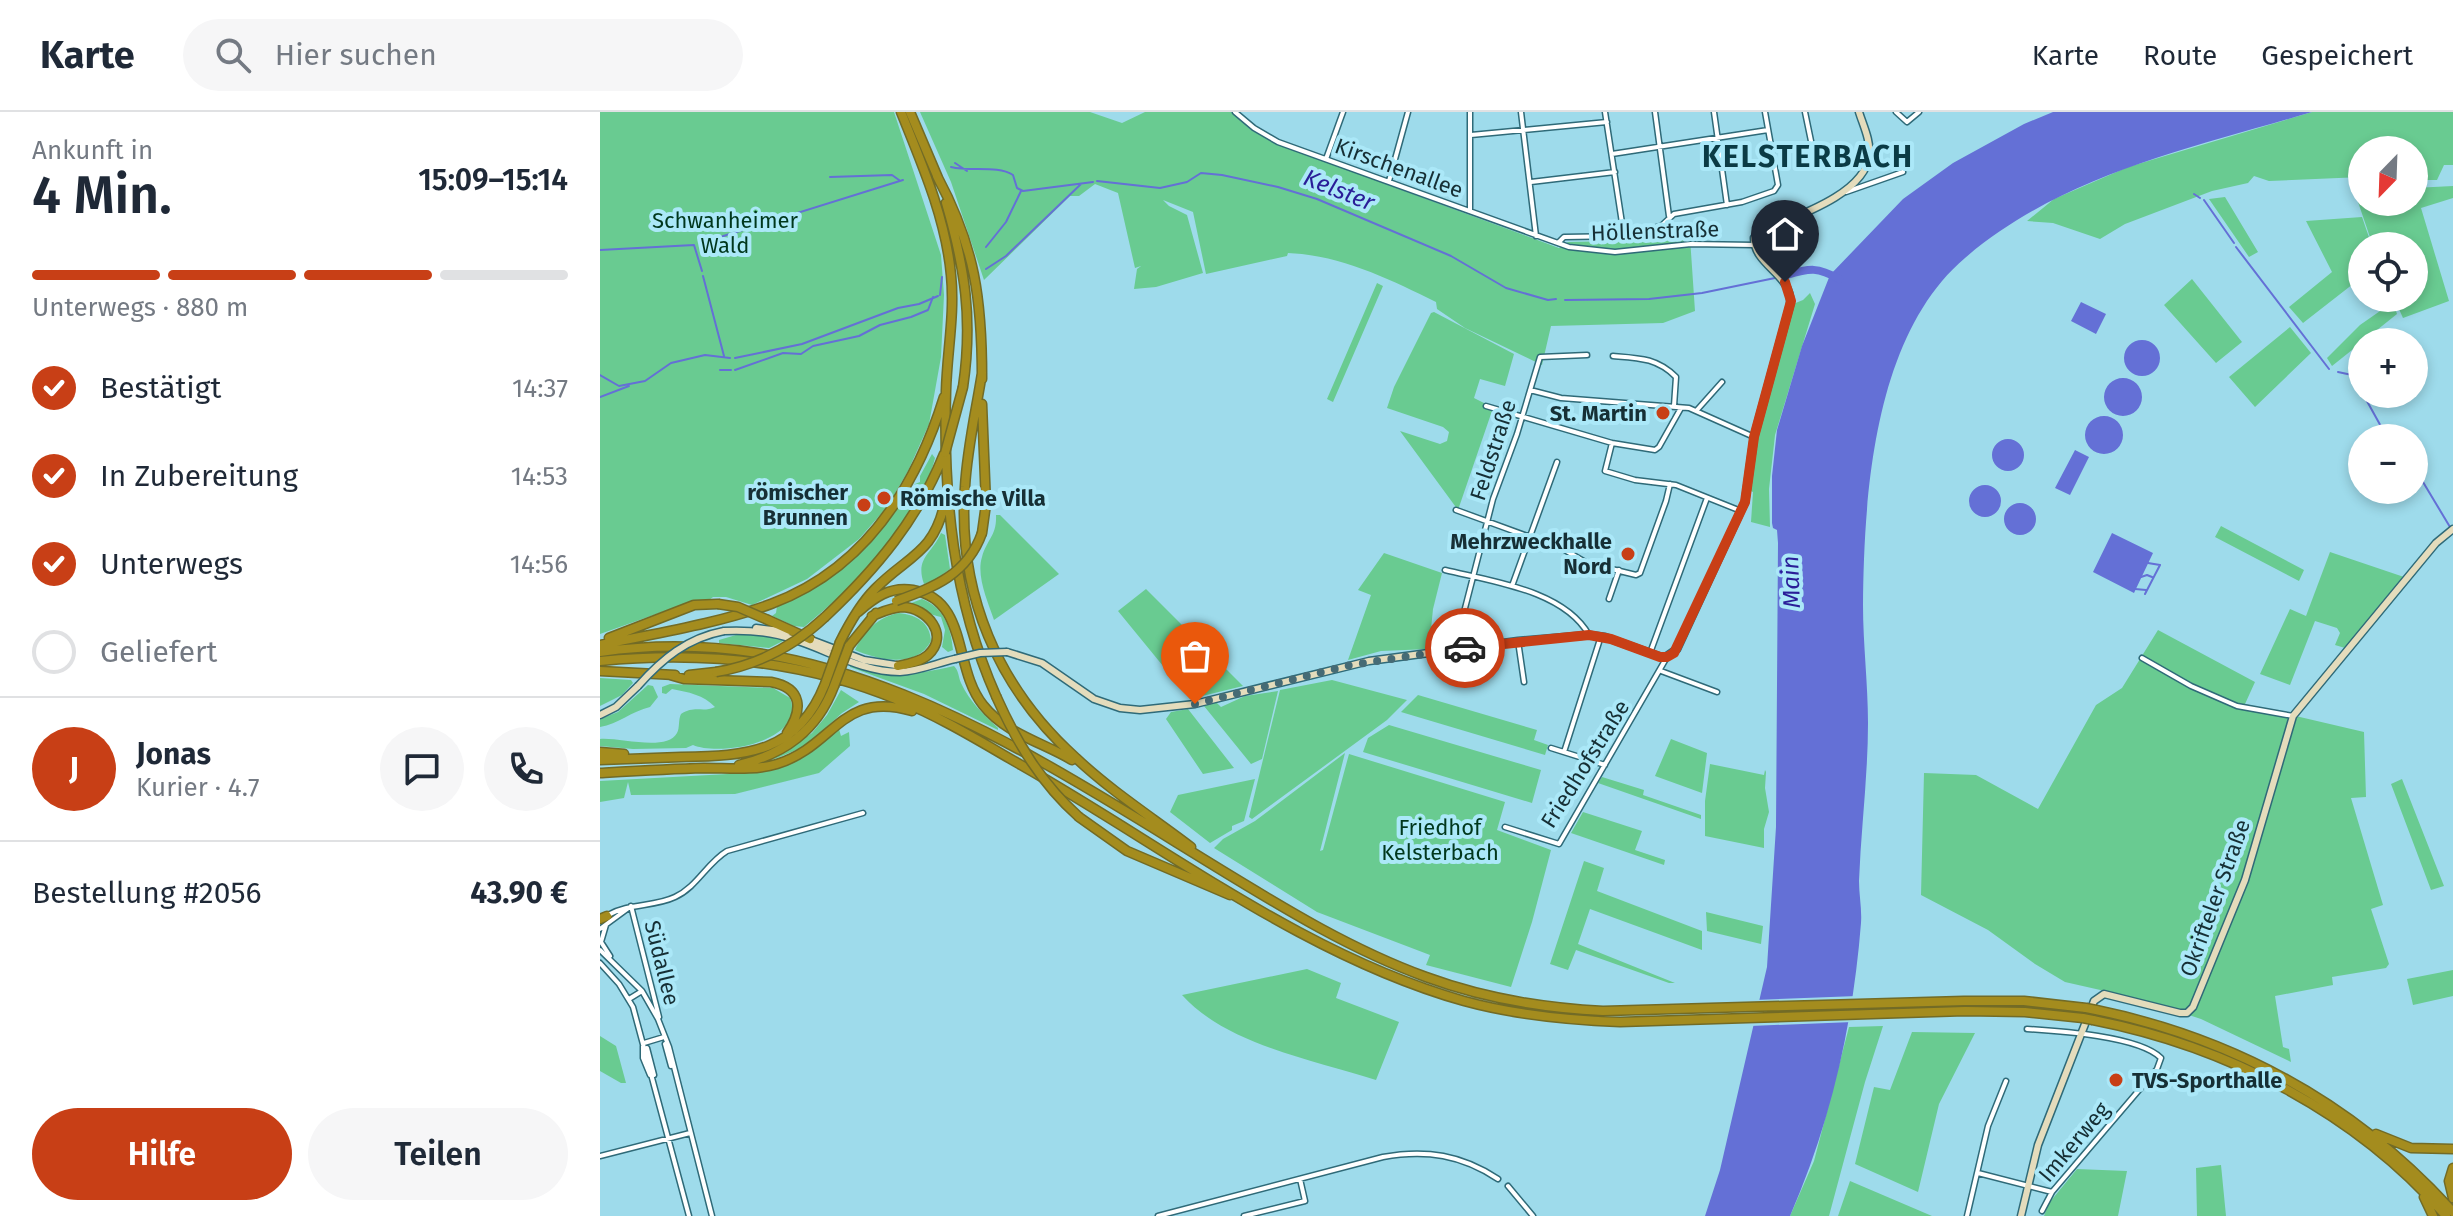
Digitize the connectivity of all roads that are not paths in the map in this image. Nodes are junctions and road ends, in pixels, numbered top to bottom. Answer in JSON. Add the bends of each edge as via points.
{"nodes":[{"id":1,"x":901,"y":112,"type":"edge"},
{"id":2,"x":910,"y":112,"type":"edge"},
{"id":3,"x":1235,"y":112,"type":"edge"},
{"id":4,"x":1343,"y":112,"type":"edge"},
{"id":5,"x":1408,"y":112,"type":"edge"},
{"id":6,"x":1470,"y":112,"type":"edge"},
{"id":7,"x":1521,"y":112,"type":"edge"},
{"id":8,"x":1605,"y":112,"type":"edge"},
{"id":9,"x":1655,"y":112,"type":"edge"},
{"id":10,"x":1714,"y":112,"type":"edge"},
{"id":11,"x":1765,"y":112,"type":"edge"},
{"id":12,"x":1805,"y":112,"type":"edge"},
{"id":13,"x":1859,"y":112,"type":"edge"},
{"id":14,"x":1896,"y":112,"type":"edge"},
{"id":15,"x":1919,"y":112,"type":"edge"},
{"id":16,"x":1607,"y":122,"type":"junction"},
{"id":17,"x":1768,"y":130,"type":"junction"},
{"id":18,"x":1525,"y":132,"type":"junction"},
{"id":19,"x":1471,"y":135,"type":"junction"},
{"id":20,"x":1717,"y":138,"type":"junction"},
{"id":21,"x":1811,"y":141,"type":"dead end"},
{"id":22,"x":1660,"y":146,"type":"junction"},
{"id":23,"x":1612,"y":154,"type":"junction"},
{"id":24,"x":1326,"y":159,"type":"junction"},
{"id":25,"x":1615,"y":172,"type":"junction"},
{"id":26,"x":1903,"y":172,"type":"dead end"},
{"id":27,"x":937,"y":176,"type":"junction"},
{"id":28,"x":1389,"y":181,"type":"junction"},
{"id":29,"x":1531,"y":182,"type":"junction"},
{"id":30,"x":1843,"y":192,"type":"junction"},
{"id":31,"x":1727,"y":205,"type":"junction"},
{"id":32,"x":1470,"y":211,"type":"junction"},
{"id":33,"x":1670,"y":218,"type":"junction"},
{"id":34,"x":1536,"y":236,"type":"junction"},
{"id":35,"x":1624,"y":236,"type":"junction"},
{"id":36,"x":1558,"y":243,"type":"junction"},
{"id":37,"x":1754,"y":245,"type":"junction"},
{"id":38,"x":1587,"y":355,"type":"dead end"},
{"id":39,"x":1613,"y":356,"type":"dead end"},
{"id":40,"x":982,"y":373,"type":"junction"},
{"id":41,"x":1722,"y":382,"type":"dead end"},
{"id":42,"x":946,"y":388,"type":"junction"},
{"id":43,"x":1530,"y":390,"type":"junction"},
{"id":44,"x":1486,"y":406,"type":"dead end"},
{"id":45,"x":1674,"y":406,"type":"junction"},
{"id":46,"x":1681,"y":408,"type":"junction"},
{"id":47,"x":1697,"y":411,"type":"junction"},
{"id":48,"x":1522,"y":417,"type":"junction"},
{"id":49,"x":1754,"y":437,"type":"junction"},
{"id":50,"x":1612,"y":443,"type":"junction"},
{"id":51,"x":1557,"y":462,"type":"dead end"},
{"id":52,"x":1670,"y":484,"type":"junction"},
{"id":53,"x":947,"y":494,"type":"junction"},
{"id":54,"x":1707,"y":498,"type":"junction"},
{"id":55,"x":1456,"y":510,"type":"dead end"},
{"id":56,"x":1741,"y":511,"type":"junction"},
{"id":57,"x":1486,"y":522,"type":"junction"},
{"id":58,"x":2453,"y":529,"type":"edge"},
{"id":59,"x":1529,"y":536,"type":"junction"},
{"id":60,"x":1445,"y":570,"type":"dead end"},
{"id":61,"x":1619,"y":570,"type":"junction"},
{"id":62,"x":1473,"y":577,"type":"junction"},
{"id":63,"x":1512,"y":586,"type":"junction"},
{"id":64,"x":1609,"y":599,"type":"dead end"},
{"id":65,"x":858,"y":612,"type":"junction"},
{"id":66,"x":872,"y":616,"type":"junction"},
{"id":67,"x":724,"y":631,"type":"junction"},
{"id":68,"x":1589,"y":635,"type":"junction"},
{"id":69,"x":1601,"y":636,"type":"junction"},
{"id":70,"x":810,"y":639,"type":"junction"},
{"id":71,"x":1518,"y":641,"type":"junction"},
{"id":72,"x":600,"y":643,"type":"edge"},
{"id":73,"x":844,"y":644,"type":"junction"},
{"id":74,"x":1464,"y":648,"type":"junction"},
{"id":75,"x":600,"y":652,"type":"edge"},
{"id":76,"x":1650,"y":654,"type":"junction"},
{"id":77,"x":1667,"y":657,"type":"junction"},
{"id":78,"x":2142,"y":658,"type":"dead end"},
{"id":79,"x":600,"y":661,"type":"edge"},
{"id":80,"x":942,"y":662,"type":"junction"},
{"id":81,"x":898,"y":666,"type":"junction"},
{"id":82,"x":600,"y":671,"type":"edge"},
{"id":83,"x":1661,"y":671,"type":"junction"},
{"id":84,"x":1467,"y":674,"type":"dead end"},
{"id":85,"x":670,"y":675,"type":"junction"},
{"id":86,"x":1524,"y":682,"type":"dead end"},
{"id":87,"x":829,"y":685,"type":"junction"},
{"id":88,"x":1717,"y":692,"type":"dead end"},
{"id":89,"x":600,"y":715,"type":"edge"},
{"id":90,"x":2293,"y":716,"type":"junction"},
{"id":91,"x":947,"y":723,"type":"junction"},
{"id":92,"x":783,"y":739,"type":"junction"},
{"id":93,"x":1551,"y":748,"type":"dead end"},
{"id":94,"x":600,"y":752,"type":"edge"},
{"id":95,"x":1564,"y":752,"type":"junction"},
{"id":96,"x":661,"y":758,"type":"junction"},
{"id":97,"x":600,"y":760,"type":"edge"},
{"id":98,"x":1605,"y":765,"type":"junction"},
{"id":99,"x":726,"y":768,"type":"junction"},
{"id":100,"x":1089,"y":770,"type":"junction"},
{"id":101,"x":600,"y":773,"type":"edge"},
{"id":102,"x":863,"y":813,"type":"dead end"},
{"id":103,"x":1505,"y":827,"type":"dead end"},
{"id":104,"x":1220,"y":870,"type":"junction"},
{"id":105,"x":1252,"y":903,"type":"junction"},
{"id":106,"x":631,"y":906,"type":"junction"},
{"id":107,"x":603,"y":920,"type":"edge"},
{"id":108,"x":600,"y":929,"type":"edge"},
{"id":109,"x":600,"y":950,"type":"edge"},
{"id":110,"x":600,"y":963,"type":"edge"},
{"id":111,"x":616,"y":965,"type":"junction"},
{"id":112,"x":609,"y":972,"type":"junction"},
{"id":113,"x":642,"y":991,"type":"junction"},
{"id":114,"x":629,"y":999,"type":"junction"},
{"id":115,"x":661,"y":1026,"type":"junction"},
{"id":116,"x":2027,"y":1029,"type":"dead end"},
{"id":117,"x":2082,"y":1033,"type":"junction"},
{"id":118,"x":664,"y":1037,"type":"junction"},
{"id":119,"x":644,"y":1043,"type":"junction"},
{"id":120,"x":2006,"y":1081,"type":"dead end"},
{"id":121,"x":2358,"y":1124,"type":"junction"},
{"id":122,"x":690,"y":1133,"type":"junction"},
{"id":123,"x":669,"y":1138,"type":"junction"},
{"id":124,"x":2453,"y":1149,"type":"edge"},
{"id":125,"x":600,"y":1156,"type":"edge"},
{"id":126,"x":2453,"y":1168,"type":"edge"},
{"id":127,"x":1978,"y":1173,"type":"junction"},
{"id":128,"x":1300,"y":1179,"type":"junction"},
{"id":129,"x":1498,"y":1179,"type":"dead end"},
{"id":130,"x":1508,"y":1186,"type":"dead end"},
{"id":131,"x":2028,"y":1186,"type":"junction"},
{"id":132,"x":2052,"y":1192,"type":"junction"},
{"id":133,"x":2453,"y":1198,"type":"edge"},
{"id":134,"x":2042,"y":1211,"type":"dead end"},
{"id":135,"x":2453,"y":1212,"type":"edge"},
{"id":136,"x":2440,"y":1214,"type":"edge"},
{"id":137,"x":689,"y":1216,"type":"edge"},
{"id":138,"x":712,"y":1216,"type":"edge"},
{"id":139,"x":1158,"y":1216,"type":"edge"},
{"id":140,"x":1244,"y":1216,"type":"edge"},
{"id":141,"x":1533,"y":1216,"type":"edge"},
{"id":142,"x":1967,"y":1216,"type":"edge"},
{"id":143,"x":2021,"y":1216,"type":"edge"}],
"edges":[{"from":1,"to":42,"type":"highway","via":[[939,214],[949,257],[952,306]]},
{"from":2,"to":27,"type":"highway"},
{"from":3,"to":24,"type":"street","name":"Kirschenallee","via":[[1278,142]]},
{"from":4,"to":24,"type":"street"},
{"from":5,"to":28,"type":"street"},
{"from":6,"to":19,"type":"street"},
{"from":7,"to":18,"type":"street"},
{"from":8,"to":16,"type":"street"},
{"from":9,"to":22,"type":"street"},
{"from":10,"to":20,"type":"street"},
{"from":11,"to":17,"type":"street"},
{"from":12,"to":21,"type":"street"},
{"from":13,"to":30,"type":"street","via":[[1868,163]]},
{"from":14,"to":15,"type":"street","via":[[1907,122]]},
{"from":16,"to":18,"type":"street"},
{"from":16,"to":23,"type":"street"},
{"from":17,"to":20,"type":"street"},
{"from":17,"to":31,"type":"street","via":[[1777,188]]},
{"from":18,"to":19,"type":"street"},
{"from":18,"to":29,"type":"street"},
{"from":19,"to":32,"type":"street"},
{"from":20,"to":22,"type":"street"},
{"from":20,"to":31,"type":"street"},
{"from":22,"to":23,"type":"street"},
{"from":22,"to":33,"type":"street"},
{"from":23,"to":25,"type":"street"},
{"from":24,"to":28,"type":"street","name":"Kirschenallee"},
{"from":25,"to":29,"type":"street"},
{"from":25,"to":35,"type":"street"},
{"from":26,"to":30,"type":"street"},
{"from":27,"to":40,"type":"highway","via":[[961,228],[977,284]]},
{"from":27,"to":85,"type":"highway","bridge":true,"via":[[959,246],[968,338],[953,431],[927,494],[894,545],[799,639],[741,667]]},
{"from":28,"to":32,"type":"street","name":"Kirschenallee"},
{"from":29,"to":34,"type":"street"},
{"from":30,"to":37,"type":"street","via":[[1759,232]]},
{"from":31,"to":33,"type":"street"},
{"from":32,"to":34,"type":"street","name":"Kirschenallee"},
{"from":33,"to":35,"type":"street","via":[[1661,226]]},
{"from":34,"to":36,"type":"street","name":"Kirschenallee"},
{"from":35,"to":36,"type":"street","via":[[1564,237]]},
{"from":36,"to":37,"type":"street","name":"Höllenstraße","via":[[1606,252]]},
{"from":37,"to":49,"type":"street","via":[[1785,282],[1791,301]]},
{"from":38,"to":43,"type":"street","name":"Feldstraße","via":[[1540,357]]},
{"from":39,"to":45,"type":"street","via":[[1646,358],[1664,366],[1676,377]]},
{"from":40,"to":66,"type":"highway","bridge":true,"via":[[982,533],[972,555],[952,576]]},
{"from":40,"to":100,"type":"highway","via":[[964,494],[964,545],[976,606],[1013,686],[1048,731]]},
{"from":41,"to":47,"type":"street"},
{"from":42,"to":53,"type":"highway"},
{"from":42,"to":72,"type":"highway","via":[[924,454],[901,497],[865,541],[831,570],[792,595],[751,611]]},
{"from":43,"to":45,"type":"street","via":[[1561,398]]},
{"from":43,"to":48,"type":"street","name":"Feldstraße"},
{"from":44,"to":48,"type":"street"},
{"from":45,"to":46,"type":"street"},
{"from":46,"to":47,"type":"street"},
{"from":46,"to":50,"type":"street","via":[[1657,450]]},
{"from":47,"to":49,"type":"street"},
{"from":48,"to":50,"type":"street"},
{"from":48,"to":57,"type":"street","name":"Feldstraße"},
{"from":49,"to":56,"type":"street"},
{"from":50,"to":52,"type":"street","via":[[1605,471]]},
{"from":51,"to":59,"type":"street"},
{"from":52,"to":54,"type":"street"},
{"from":52,"to":61,"type":"street","via":[[1640,573]]},
{"from":53,"to":65,"type":"highway","via":[[927,545],[877,587]]},
{"from":53,"to":105,"type":"highway","bridge":true,"via":[[965,609],[996,696],[1033,766],[1056,795],[1110,841]]},
{"from":54,"to":56,"type":"street"},
{"from":54,"to":76,"type":"street"},
{"from":55,"to":57,"type":"street"},
{"from":56,"to":77,"type":"street","via":[[1677,649]]},
{"from":57,"to":59,"type":"street"},
{"from":57,"to":62,"type":"street","name":"Feldstraße"},
{"from":58,"to":90,"type":"street","name":"Okrifteler Straße"},
{"from":59,"to":61,"type":"street","via":[[1587,563]]},
{"from":59,"to":63,"type":"street"},
{"from":60,"to":62,"type":"street"},
{"from":61,"to":64,"type":"street"},
{"from":62,"to":63,"type":"street"},
{"from":62,"to":74,"type":"street","name":"Feldstraße","via":[[1463,616]]},
{"from":63,"to":68,"type":"street","via":[[1578,620]]},
{"from":65,"to":73,"type":"highway"},
{"from":65,"to":100,"type":"highway","via":[[896,590],[933,598],[954,624],[965,674],[987,710],[1011,730]]},
{"from":66,"to":73,"type":"highway"},
{"from":66,"to":81,"type":"highway","via":[[907,608],[926,615],[934,625],[936,643],[930,653]]},
{"from":67,"to":70,"type":"street","via":[[774,629]]},
{"from":67,"to":80,"type":"street","via":[[782,636],[883,670],[914,670]]},
{"from":67,"to":89,"type":"street","bridge":true,"via":[[678,648],[616,707]]},
{"from":68,"to":69,"type":"street"},
{"from":68,"to":71,"type":"street"},
{"from":69,"to":76,"type":"street"},
{"from":69,"to":95,"type":"street"},
{"from":70,"to":72,"type":"highway","bridge":true,"via":[[738,607],[718,604],[694,605]]},
{"from":70,"to":81,"type":"street","via":[[864,660]]},
{"from":71,"to":74,"type":"street"},
{"from":71,"to":86,"type":"street"},
{"from":73,"to":87,"type":"highway","bridge":true},
{"from":74,"to":80,"type":"street","bridge":true,"via":[[1369,661],[1195,704],[1140,710],[1094,699],[1028,657],[980,653]]},
{"from":74,"to":84,"type":"street","name":"Feldstraße"},
{"from":75,"to":104,"type":"highway","via":[[723,648],[862,677],[982,729]]},
{"from":76,"to":77,"type":"street"},
{"from":77,"to":83,"type":"street","name":"Friedhofstraße"},
{"from":78,"to":90,"type":"street","via":[[2237,706]]},
{"from":79,"to":91,"type":"highway","via":[[682,657],[781,667],[865,688]]},
{"from":80,"to":81,"type":"street"},
{"from":82,"to":85,"type":"highway"},
{"from":83,"to":88,"type":"street"},
{"from":83,"to":98,"type":"street","name":"Friedhofstraße"},
{"from":85,"to":92,"type":"highway","via":[[787,687],[798,711]]},
{"from":87,"to":92,"type":"highway","via":[[807,718]]},
{"from":87,"to":99,"type":"highway","via":[[821,715],[791,744]]},
{"from":90,"to":117,"type":"street","name":"Okrifteler Straße","via":[[2242,888],[2193,1007],[2180,1013],[2104,994],[2094,1001]]},
{"from":91,"to":99,"type":"highway","via":[[888,705],[870,706],[792,758],[759,768]]},
{"from":91,"to":105,"type":"highway"},
{"from":92,"to":96,"type":"highway","via":[[734,755]]},
{"from":93,"to":95,"type":"street"},
{"from":94,"to":96,"type":"highway"},
{"from":95,"to":98,"type":"street"},
{"from":96,"to":97,"type":"highway"},
{"from":98,"to":103,"type":"street","name":"Friedhofstraße","via":[[1559,844]]},
{"from":99,"to":101,"type":"highway"},
{"from":100,"to":104,"type":"highway"},
{"from":102,"to":106,"type":"street","via":[[727,851],[676,896]]},
{"from":104,"to":121,"type":"highway","via":[[1337,938],[1403,968],[1504,1000],[1568,1009],[2005,1001],[2091,1009],[2171,1028],[2244,1056]]},
{"from":105,"to":136,"type":"highway","via":[[1360,962],[1423,988],[1514,1013],[1572,1020],[1690,1020],[2005,1011],[2088,1019],[2167,1037],[2260,1075],[2340,1123],[2417,1186]]},
{"from":106,"to":107,"type":"street"},
{"from":106,"to":115,"type":"street","name":"Südallee"},
{"from":107,"to":108,"type":"street"},
{"from":107,"to":111,"type":"street","via":[[601,942]]},
{"from":109,"to":111,"type":"street","name":"Südallee"},
{"from":110,"to":112,"type":"street","name":"Südallee"},
{"from":111,"to":112,"type":"street"},
{"from":111,"to":113,"type":"street","name":"Südallee"},
{"from":112,"to":114,"type":"street","name":"Südallee"},
{"from":113,"to":114,"type":"street"},
{"from":113,"to":115,"type":"street","name":"Südallee"},
{"from":114,"to":119,"type":"street","name":"Südallee"},
{"from":115,"to":118,"type":"street","name":"Südallee"},
{"from":116,"to":117,"type":"street"},
{"from":117,"to":131,"type":"street","name":"Okrifteler Straße","via":[[2038,1145]]},
{"from":117,"to":132,"type":"street","name":"Imkerweg","via":[[2133,1044],[2161,1058]]},
{"from":118,"to":119,"type":"street"},
{"from":118,"to":122,"type":"street","name":"Südallee"},
{"from":119,"to":123,"type":"street","name":"Südallee"},
{"from":120,"to":127,"type":"street","via":[[1988,1126]]},
{"from":121,"to":124,"type":"highway","via":[[2402,1146]]},
{"from":121,"to":135,"type":"highway"},
{"from":122,"to":123,"type":"street"},
{"from":122,"to":138,"type":"street","name":"Südallee"},
{"from":123,"to":125,"type":"street"},
{"from":123,"to":137,"type":"street","name":"Südallee"},
{"from":126,"to":133,"type":"highway"},
{"from":127,"to":131,"type":"street"},
{"from":127,"to":142,"type":"street"},
{"from":128,"to":129,"type":"street","via":[[1383,1157],[1423,1153],[1468,1162]]},
{"from":128,"to":139,"type":"street"},
{"from":128,"to":140,"type":"street","via":[[1305,1201]]},
{"from":130,"to":141,"type":"street"},
{"from":131,"to":132,"type":"street"},
{"from":131,"to":143,"type":"street","name":"Okrifteler Straße"},
{"from":132,"to":134,"type":"street","name":"Imkerweg"}]}
